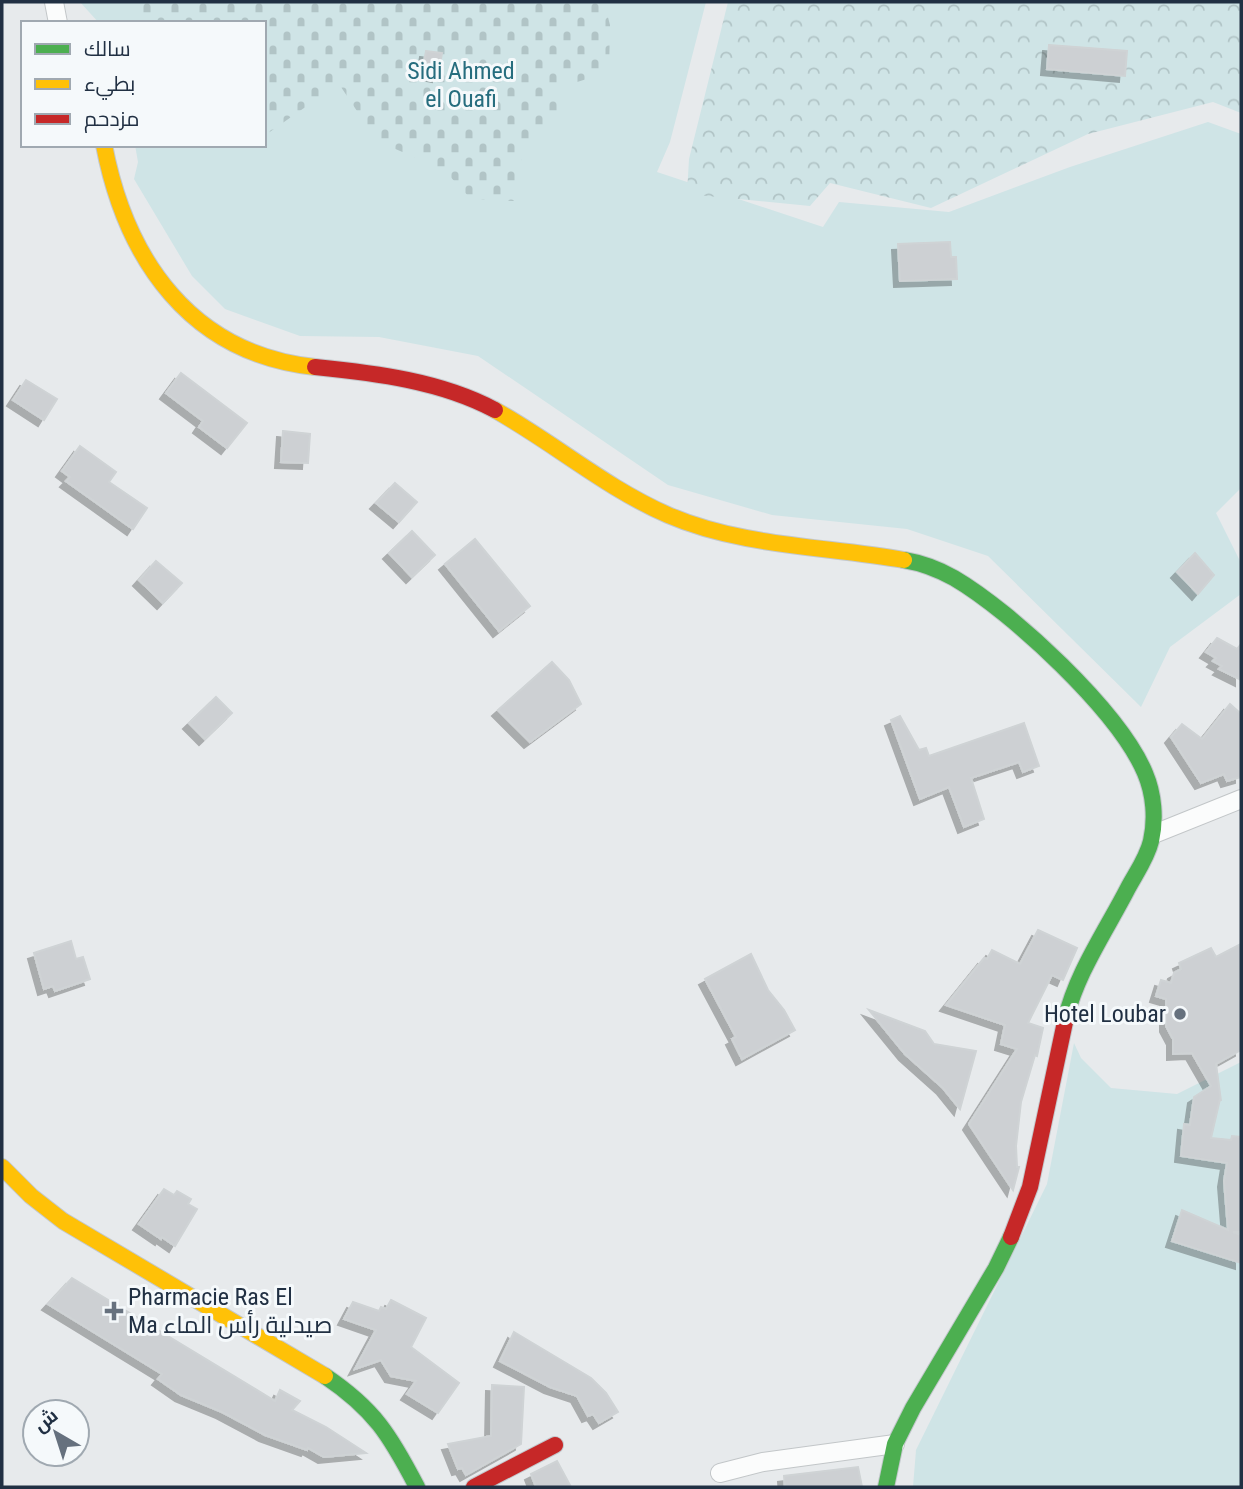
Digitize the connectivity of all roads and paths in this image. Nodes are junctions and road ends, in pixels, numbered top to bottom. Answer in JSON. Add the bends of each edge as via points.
{"nodes":[{"id":1,"x":54,"y":2,"type":"edge"},
{"id":2,"x":58,"y":21,"type":"edge"},
{"id":3,"x":104,"y":147,"type":"edge"},
{"id":4,"x":1241,"y":799,"type":"edge"},
{"id":5,"x":1154,"y":834,"type":"junction"},
{"id":6,"x":2,"y":1167,"type":"edge"},
{"id":7,"x":895,"y":1444,"type":"junction"},
{"id":8,"x":555,"y":1445,"type":"dead end"},
{"id":9,"x":720,"y":1473,"type":"dead end"},
{"id":10,"x":417,"y":1487,"type":"edge"},
{"id":11,"x":474,"y":1487,"type":"edge"},
{"id":12,"x":886,"y":1487,"type":"edge"}],
"edges":[{"from":1,"to":2,"type":"street"},
{"from":3,"to":5,"type":"street","via":[[133,242],[163,286],[225,341],[278,362],[415,381],[467,397],[516,422],[617,489],[672,516],[731,534],[900,559],[930,566],[961,582],[1005,614],[1114,724],[1144,769],[1153,797]]},
{"from":4,"to":5,"type":"street"},
{"from":5,"to":7,"type":"street","via":[[1077,985],[1030,1187],[1014,1231]]},
{"from":6,"to":10,"type":"street","via":[[62,1221],[350,1393],[378,1420]]},
{"from":7,"to":9,"type":"street","via":[[763,1462]]},
{"from":7,"to":12,"type":"street"},
{"from":8,"to":11,"type":"street"}]}
